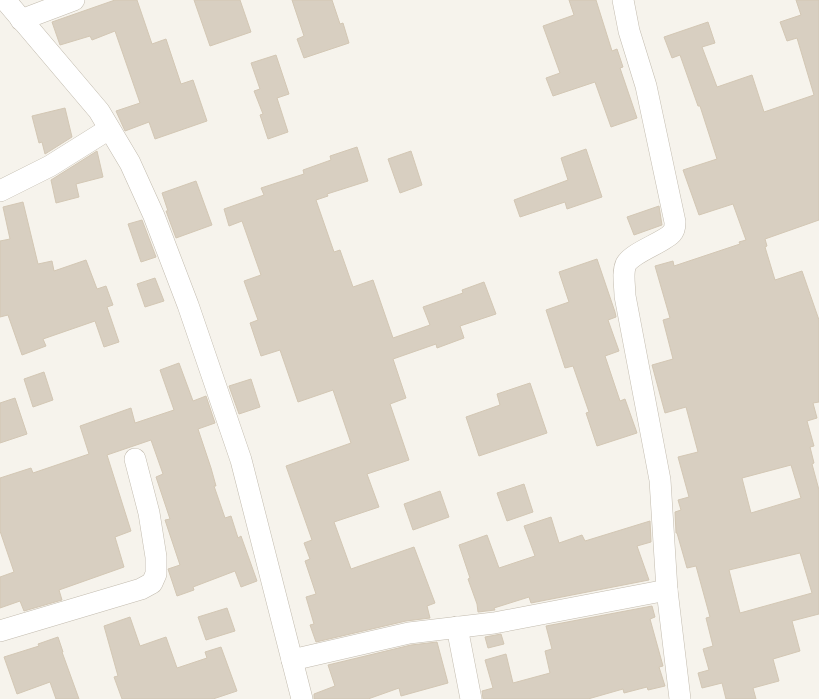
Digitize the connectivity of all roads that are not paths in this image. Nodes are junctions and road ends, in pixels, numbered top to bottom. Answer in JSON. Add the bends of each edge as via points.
{"nodes":[{"id":1,"x":5,"y":0,"type":"edge"},
{"id":2,"x":74,"y":0,"type":"edge"},
{"id":3,"x":622,"y":0,"type":"edge"},
{"id":4,"x":21,"y":20,"type":"junction"},
{"id":5,"x":109,"y":129,"type":"junction"},
{"id":6,"x":0,"y":191,"type":"edge"},
{"id":7,"x":135,"y":459,"type":"dead end"},
{"id":8,"x":666,"y":590,"type":"junction"},
{"id":9,"x":457,"y":627,"type":"junction"},
{"id":10,"x":0,"y":631,"type":"edge"},
{"id":11,"x":292,"y":660,"type":"junction"},
{"id":12,"x":302,"y":699,"type":"edge"},
{"id":13,"x":471,"y":699,"type":"edge"},
{"id":14,"x":680,"y":699,"type":"edge"}],
"edges":[{"from":1,"to":4,"type":"street"},
{"from":2,"to":4,"type":"street"},
{"from":3,"to":8,"type":"street","via":[[646,86],[675,222],[671,235],[628,261],[624,273],[625,296],[660,480]]},
{"from":4,"to":5,"type":"street","via":[[99,111]]},
{"from":5,"to":6,"type":"street","via":[[50,166]]},
{"from":5,"to":11,"type":"street","via":[[130,163],[154,216],[188,305],[240,460]]},
{"from":7,"to":10,"type":"street","via":[[156,557],[156,574],[152,583],[141,590]]},
{"from":8,"to":9,"type":"street","via":[[494,623]]},
{"from":8,"to":14,"type":"street"},
{"from":9,"to":11,"type":"street","via":[[409,633]]},
{"from":9,"to":13,"type":"street"},
{"from":11,"to":12,"type":"street"}]}
